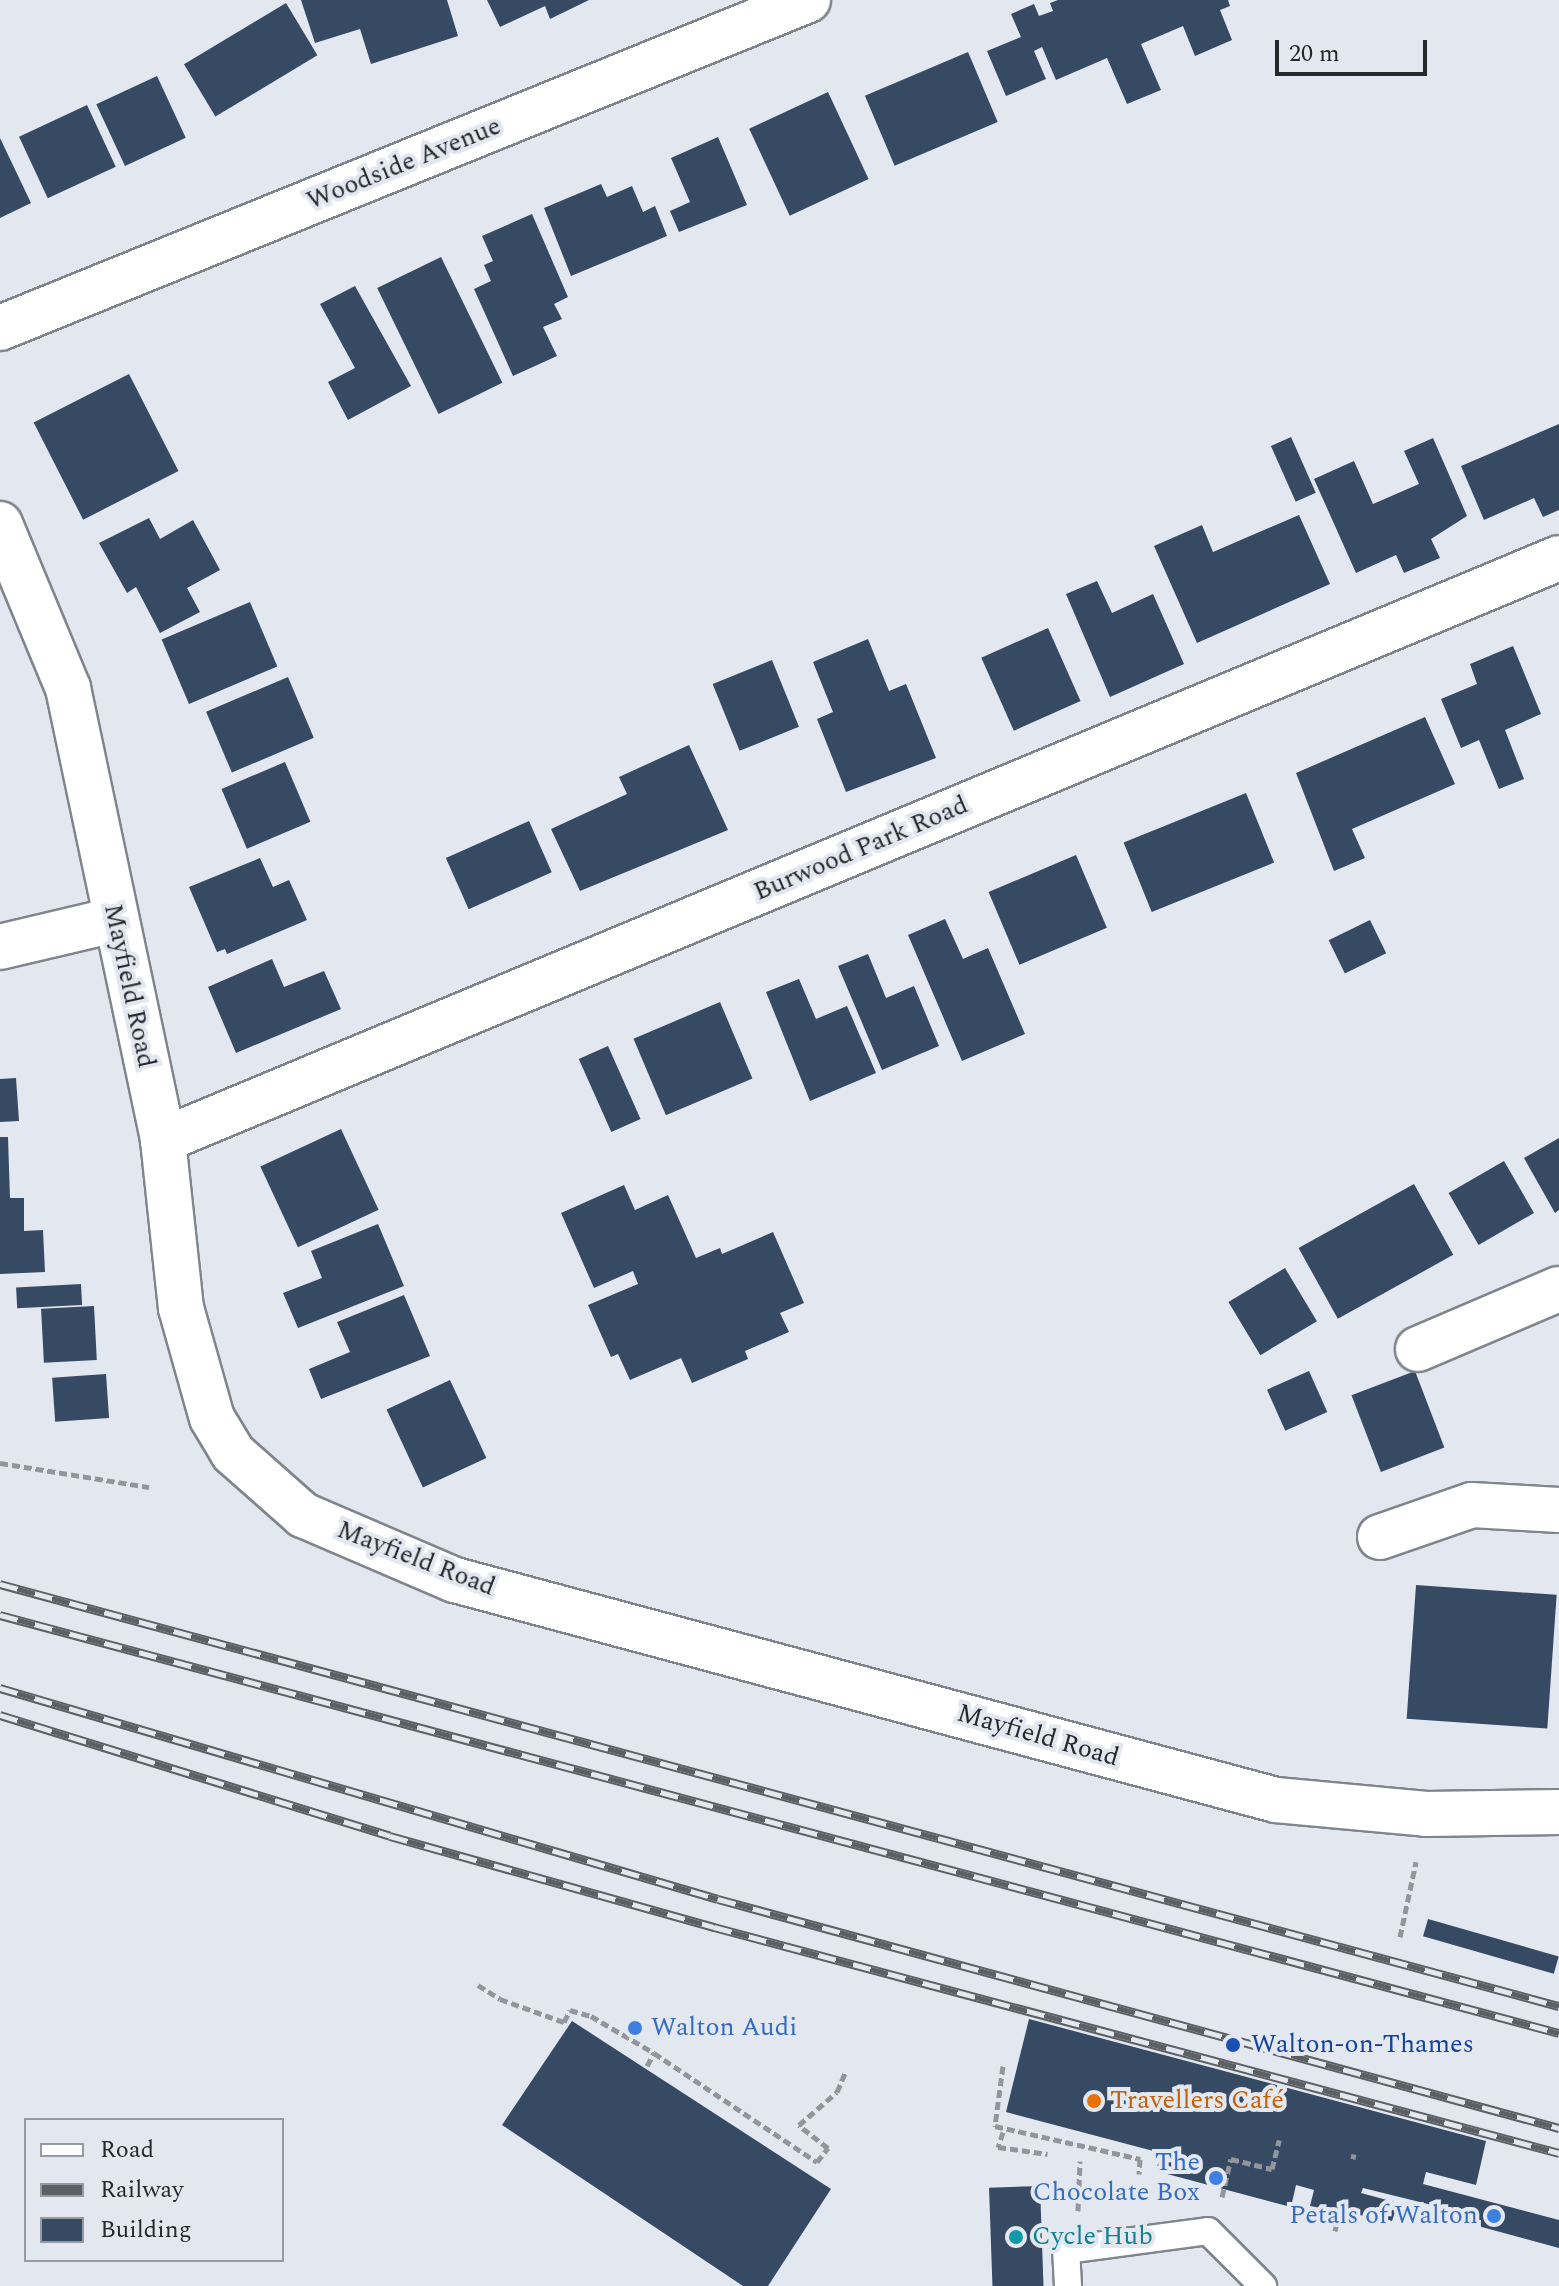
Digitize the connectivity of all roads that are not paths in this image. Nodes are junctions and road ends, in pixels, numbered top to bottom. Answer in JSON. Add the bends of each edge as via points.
{"nodes":[{"id":1,"x":808,"y":0,"type":"edge"},
{"id":2,"x":0,"y":328,"type":"edge"},
{"id":3,"x":0,"y":524,"type":"edge"},
{"id":4,"x":1559,"y":558,"type":"edge"},
{"id":5,"x":114,"y":920,"type":"junction"},
{"id":6,"x":0,"y":947,"type":"edge"},
{"id":7,"x":163,"y":1140,"type":"junction"},
{"id":8,"x":1559,"y":1289,"type":"edge"},
{"id":9,"x":1418,"y":1349,"type":"dead end"},
{"id":10,"x":1559,"y":1510,"type":"edge"},
{"id":11,"x":1380,"y":1537,"type":"dead end"},
{"id":12,"x":1559,"y":1812,"type":"edge"},
{"id":13,"x":1068,"y":2286,"type":"edge"},
{"id":14,"x":1263,"y":2286,"type":"edge"}],
"edges":[{"from":1,"to":2,"type":"street","name":"Woodside Avenue"},
{"from":3,"to":5,"type":"street","name":"Mayfield Road","via":[[68,688]]},
{"from":4,"to":7,"type":"street","name":"Burwood Park Road"},
{"from":5,"to":6,"type":"street"},
{"from":5,"to":7,"type":"street","name":"Mayfield Road"},
{"from":7,"to":12,"type":"street","name":"Mayfield Road","via":[[181,1308],[212,1418],[233,1453],[303,1515],[455,1580],[1276,1800],[1426,1814]]},
{"from":8,"to":9,"type":"street"},
{"from":10,"to":11,"type":"street","via":[[1472,1505]]},
{"from":13,"to":14,"type":"lane","via":[[1066,2250],[1208,2231]]}]}
